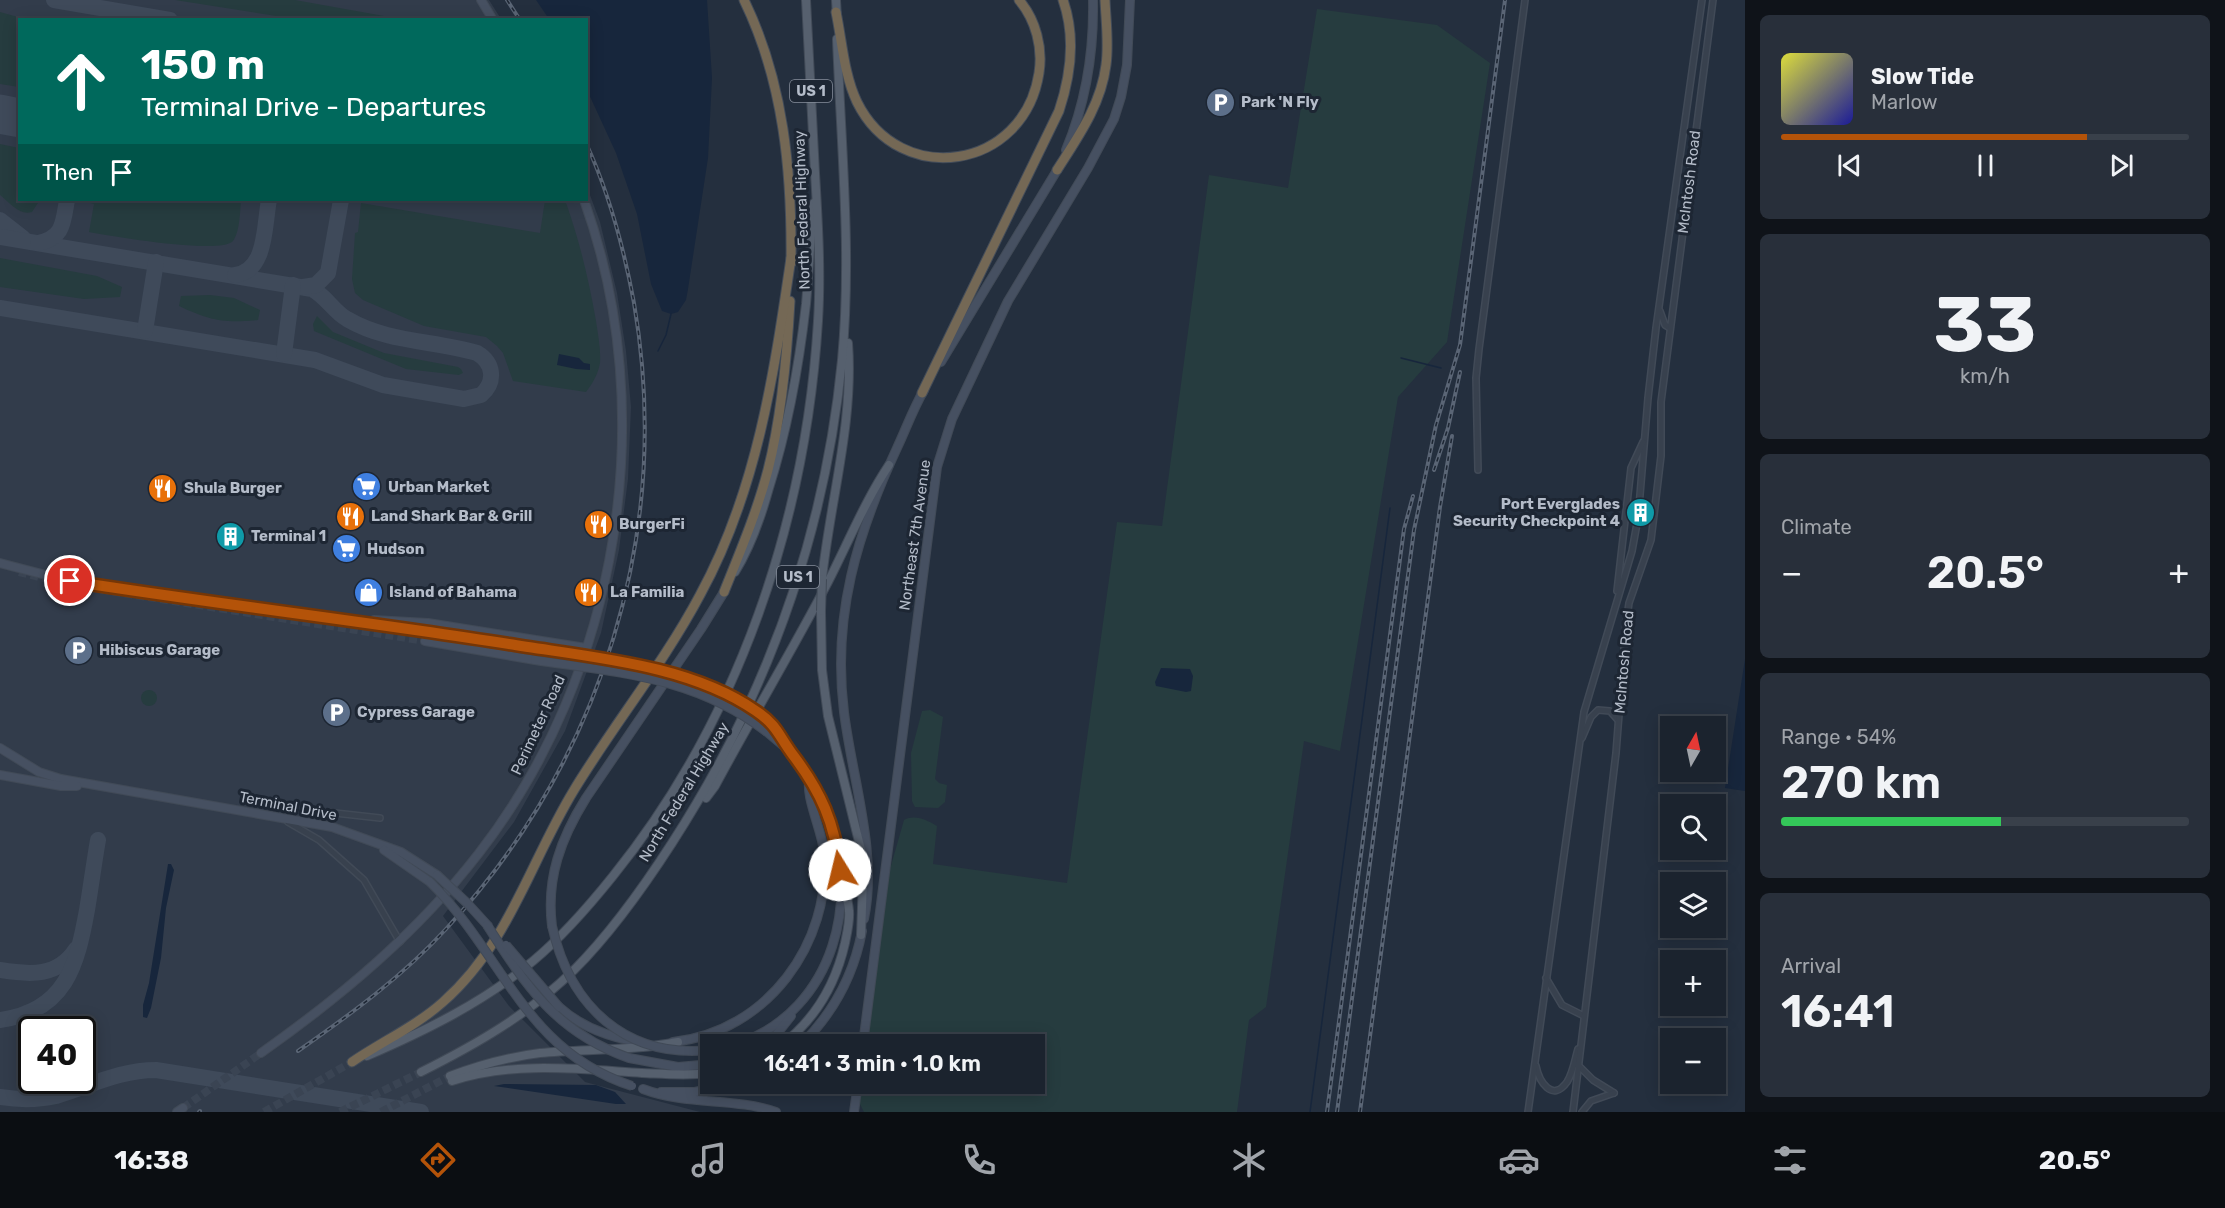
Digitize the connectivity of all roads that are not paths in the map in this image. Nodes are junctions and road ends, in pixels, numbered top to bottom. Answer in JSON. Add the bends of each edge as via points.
{"nodes":[{"id":1,"x":481,"y":0,"type":"edge"},
{"id":2,"x":744,"y":0,"type":"edge"},
{"id":3,"x":806,"y":0,"type":"edge"},
{"id":4,"x":836,"y":0,"type":"edge"},
{"id":5,"x":1019,"y":0,"type":"edge"},
{"id":6,"x":1063,"y":0,"type":"edge"},
{"id":7,"x":1093,"y":0,"type":"edge"},
{"id":8,"x":1105,"y":0,"type":"edge"},
{"id":9,"x":1130,"y":0,"type":"edge"},
{"id":10,"x":1525,"y":0,"type":"edge"},
{"id":11,"x":1702,"y":0,"type":"edge"},
{"id":12,"x":1713,"y":0,"type":"edge"},
{"id":13,"x":836,"y":12,"type":"junction"},
{"id":14,"x":492,"y":18,"type":"edge"},
{"id":15,"x":1057,"y":170,"type":"junction"},
{"id":16,"x":816,"y":182,"type":"junction"},
{"id":17,"x":584,"y":201,"type":"edge"},
{"id":18,"x":791,"y":258,"type":"junction"},
{"id":19,"x":1659,"y":306,"type":"junction"},
{"id":20,"x":845,"y":313,"type":"junction"},
{"id":21,"x":1670,"y":328,"type":"junction"},
{"id":22,"x":922,"y":393,"type":"junction"},
{"id":23,"x":1645,"y":438,"type":"junction"},
{"id":24,"x":889,"y":465,"type":"junction"},
{"id":25,"x":1478,"y":470,"type":"dead end"},
{"id":26,"x":1639,"y":507,"type":"dead end"},
{"id":27,"x":1638,"y":518,"type":"dead end"},
{"id":28,"x":0,"y":562,"type":"edge"},
{"id":29,"x":723,"y":592,"type":"junction"},
{"id":30,"x":1616,"y":603,"type":"junction"},
{"id":31,"x":355,"y":620,"type":"junction"},
{"id":32,"x":425,"y":641,"type":"tunnel mouth"},
{"id":33,"x":586,"y":648,"type":"junction"},
{"id":34,"x":1618,"y":721,"type":"junction"},
{"id":35,"x":1580,"y":743,"type":"junction"},
{"id":36,"x":0,"y":748,"type":"edge"},
{"id":37,"x":792,"y":753,"type":"junction"},
{"id":38,"x":0,"y":775,"type":"edge"},
{"id":39,"x":810,"y":777,"type":"junction"},
{"id":40,"x":90,"y":785,"type":"junction"},
{"id":41,"x":281,"y":807,"type":"dead end"},
{"id":42,"x":279,"y":817,"type":"junction"},
{"id":43,"x":380,"y":818,"type":"dead end"},
{"id":44,"x":686,"y":821,"type":"junction"},
{"id":45,"x":369,"y":842,"type":"junction"},
{"id":46,"x":840,"y":870,"type":"junction"},
{"id":47,"x":487,"y":925,"type":"junction"},
{"id":48,"x":861,"y":935,"type":"junction"},
{"id":49,"x":400,"y":942,"type":"junction"},
{"id":50,"x":1546,"y":977,"type":"junction"},
{"id":51,"x":799,"y":1006,"type":"junction"},
{"id":52,"x":1584,"y":1016,"type":"junction"},
{"id":53,"x":1582,"y":1033,"type":"junction"},
{"id":54,"x":758,"y":1034,"type":"edge"},
{"id":55,"x":774,"y":1034,"type":"edge"},
{"id":56,"x":795,"y":1034,"type":"edge"},
{"id":57,"x":811,"y":1034,"type":"edge"},
{"id":58,"x":863,"y":1034,"type":"edge"},
{"id":59,"x":678,"y":1042,"type":"junction"},
{"id":60,"x":700,"y":1050,"type":"edge"},
{"id":61,"x":261,"y":1053,"type":"tunnel mouth"},
{"id":62,"x":352,"y":1062,"type":"joint"},
{"id":63,"x":1534,"y":1062,"type":"junction"},
{"id":64,"x":700,"y":1065,"type":"edge"},
{"id":65,"x":1578,"y":1066,"type":"junction"},
{"id":66,"x":421,"y":1072,"type":"tunnel mouth"},
{"id":67,"x":700,"y":1074,"type":"edge"},
{"id":68,"x":643,"y":1089,"type":"junction"},
{"id":69,"x":700,"y":1091,"type":"edge"},
{"id":70,"x":856,"y":1094,"type":"edge"},
{"id":71,"x":776,"y":1112,"type":"edge"},
{"id":72,"x":854,"y":1112,"type":"edge"},
{"id":73,"x":1528,"y":1112,"type":"edge"},
{"id":74,"x":1573,"y":1112,"type":"edge"},
{"id":75,"x":1582,"y":1112,"type":"edge"}],
"edges":[{"from":1,"to":14,"type":"street"},
{"from":2,"to":18,"type":"highway","via":[[768,57],[779,101],[788,169]]},
{"from":3,"to":16,"type":"main road","name":"North Federal Highway","number":"US 1"},
{"from":4,"to":13,"type":"main road","name":"North Federal Highway","number":"US 1"},
{"from":5,"to":13,"type":"highway","via":[[1031,18],[1040,50],[1033,97],[1015,128],[1003,138],[957,157],[922,155],[904,149],[865,117],[851,84]]},
{"from":6,"to":22,"type":"highway","via":[[1071,58],[1059,111]]},
{"from":7,"to":15,"type":"street","via":[[1085,88],[1076,125]]},
{"from":8,"to":15,"type":"highway","via":[[1107,57],[1101,89],[1087,123]]},
{"from":9,"to":58,"type":"street","name":"Northeast 7th Avenue","via":[[1127,64],[1114,119],[1008,301],[952,419],[937,467]]},
{"from":10,"to":25,"type":"street","via":[[1476,378]]},
{"from":11,"to":19,"type":"street","name":"McIntosh Road"},
{"from":12,"to":21,"type":"street","name":"McIntosh Road"},
{"from":13,"to":20,"type":"main road","name":"North Federal Highway","number":"US 1","via":[[846,226]]},
{"from":15,"to":22,"type":"street"},
{"from":16,"to":29,"type":"main road","via":[[803,324],[785,431],[754,535]]},
{"from":16,"to":62,"type":"main road","name":"North Federal Highway","number":"US 1","via":[[818,322],[813,388],[798,473],[780,547],[748,641],[692,759],[633,850],[592,902],[540,955],[467,1007]]},
{"from":17,"to":33,"type":"street","name":"Perimeter Road","via":[[613,315],[621,420],[614,525]]},
{"from":18,"to":29,"type":"highway","via":[[787,344],[772,451],[751,523]]},
{"from":18,"to":62,"type":"highway","via":[[772,383],[756,448],[732,525],[701,593],[670,647],[574,790],[486,956],[433,1011]]},
{"from":19,"to":21,"type":"street","via":[[1665,325]]},
{"from":19,"to":23,"type":"street","name":"McIntosh Road"},
{"from":20,"to":44,"type":"main road","name":"North Federal Highway","number":"US 1","via":[[831,444],[797,583],[738,729]]},
{"from":20,"to":48,"type":"main road","bridge":true,"via":[[849,362],[846,410],[820,611],[828,716],[861,850]]},
{"from":21,"to":34,"type":"street","name":"McIntosh Road","via":[[1651,540],[1628,614]]},
{"from":22,"to":24,"type":"street"},
{"from":23,"to":26,"type":"street","name":"McIntosh Road"},
{"from":23,"to":30,"type":"street","name":"McIntosh Road","via":[[1631,468]]},
{"from":24,"to":44,"type":"main road","via":[[715,786]]},
{"from":24,"to":48,"type":"street","via":[[854,560],[841,646],[844,711],[867,864],[867,907]]},
{"from":27,"to":30,"type":"street","name":"McIntosh Road"},
{"from":28,"to":31,"type":"street","via":[[65,580]]},
{"from":29,"to":60,"type":"street","bridge":true,"via":[[586,798],[566,835],[550,886],[557,948],[581,996],[628,1037],[676,1051]]},
{"from":30,"to":35,"type":"street","name":"McIntosh Road","via":[[1584,711]]},
{"from":31,"to":33,"type":"street","via":[[428,623]]},
{"from":31,"to":37,"type":"street","bridge":true,"via":[[560,652],[695,680],[753,709],[775,726]]},
{"from":32,"to":37,"type":"street","bridge":true,"via":[[670,682],[717,699]]},
{"from":33,"to":49,"type":"street","name":"Perimeter Road","via":[[560,715],[506,815],[452,886]]},
{"from":34,"to":35,"type":"street","via":[[1610,711],[1598,710]]},
{"from":34,"to":52,"type":"street","name":"McIntosh Road"},
{"from":35,"to":50,"type":"street","name":"McIntosh Road"},
{"from":36,"to":40,"type":"street","via":[[39,772]]},
{"from":37,"to":39,"type":"street"},
{"from":38,"to":40,"type":"street","via":[[61,786]]},
{"from":39,"to":46,"type":"street","via":[[830,818]]},
{"from":39,"to":59,"type":"street","via":[[808,793],[821,832],[825,875],[821,908],[808,945],[781,986],[749,1013],[725,1027]]},
{"from":40,"to":42,"type":"street","name":"Terminal Drive"},
{"from":41,"to":43,"type":"street"},
{"from":42,"to":45,"type":"street","name":"Terminal Drive","via":[[332,827]]},
{"from":42,"to":49,"type":"street","via":[[308,831],[353,868]]},
{"from":44,"to":66,"type":"main road","name":"North Federal Highway","number":"US 1","via":[[629,905],[573,971],[505,1026]]},
{"from":45,"to":47,"type":"street","name":"Terminal Drive","bridge":true,"via":[[401,852],[437,875]]},
{"from":45,"to":68,"type":"street","bridge":true,"via":[[430,882],[465,922],[512,992],[564,1050],[609,1078]]},
{"from":46,"to":51,"type":"street","via":[[839,912],[830,955]]},
{"from":46,"to":56,"type":"main road","via":[[849,912],[837,970],[818,1008]]},
{"from":47,"to":59,"type":"street","bridge":true,"via":[[559,1007],[586,1026],[610,1036],[652,1043]]},
{"from":47,"to":64,"type":"street","bridge":true,"via":[[555,1015],[593,1043],[629,1058],[678,1067]]},
{"from":48,"to":57,"type":"street","via":[[839,996]]},
{"from":49,"to":61,"type":"street","name":"Perimeter Road","via":[[341,994]]},
{"from":50,"to":52,"type":"street","via":[[1562,1005]]},
{"from":50,"to":63,"type":"street","name":"McIntosh Road"},
{"from":51,"to":54,"type":"street"},
{"from":51,"to":55,"type":"street"},
{"from":52,"to":53,"type":"street","name":"McIntosh Road"},
{"from":53,"to":63,"type":"street","via":[[1571,1075],[1563,1087],[1544,1087]]},
{"from":53,"to":65,"type":"street","name":"McIntosh Road"},
{"from":59,"to":67,"type":"main road","via":[[526,1055],[488,1063],[451,1079],[528,1067]]},
{"from":63,"to":73,"type":"street","name":"McIntosh Road"},
{"from":65,"to":74,"type":"street","name":"McIntosh Road"},
{"from":65,"to":75,"type":"street","via":[[1614,1093],[1591,1101]]},
{"from":68,"to":69,"type":"street"},
{"from":68,"to":71,"type":"street","via":[[675,1099]]},
{"from":70,"to":72,"type":"street"}]}
